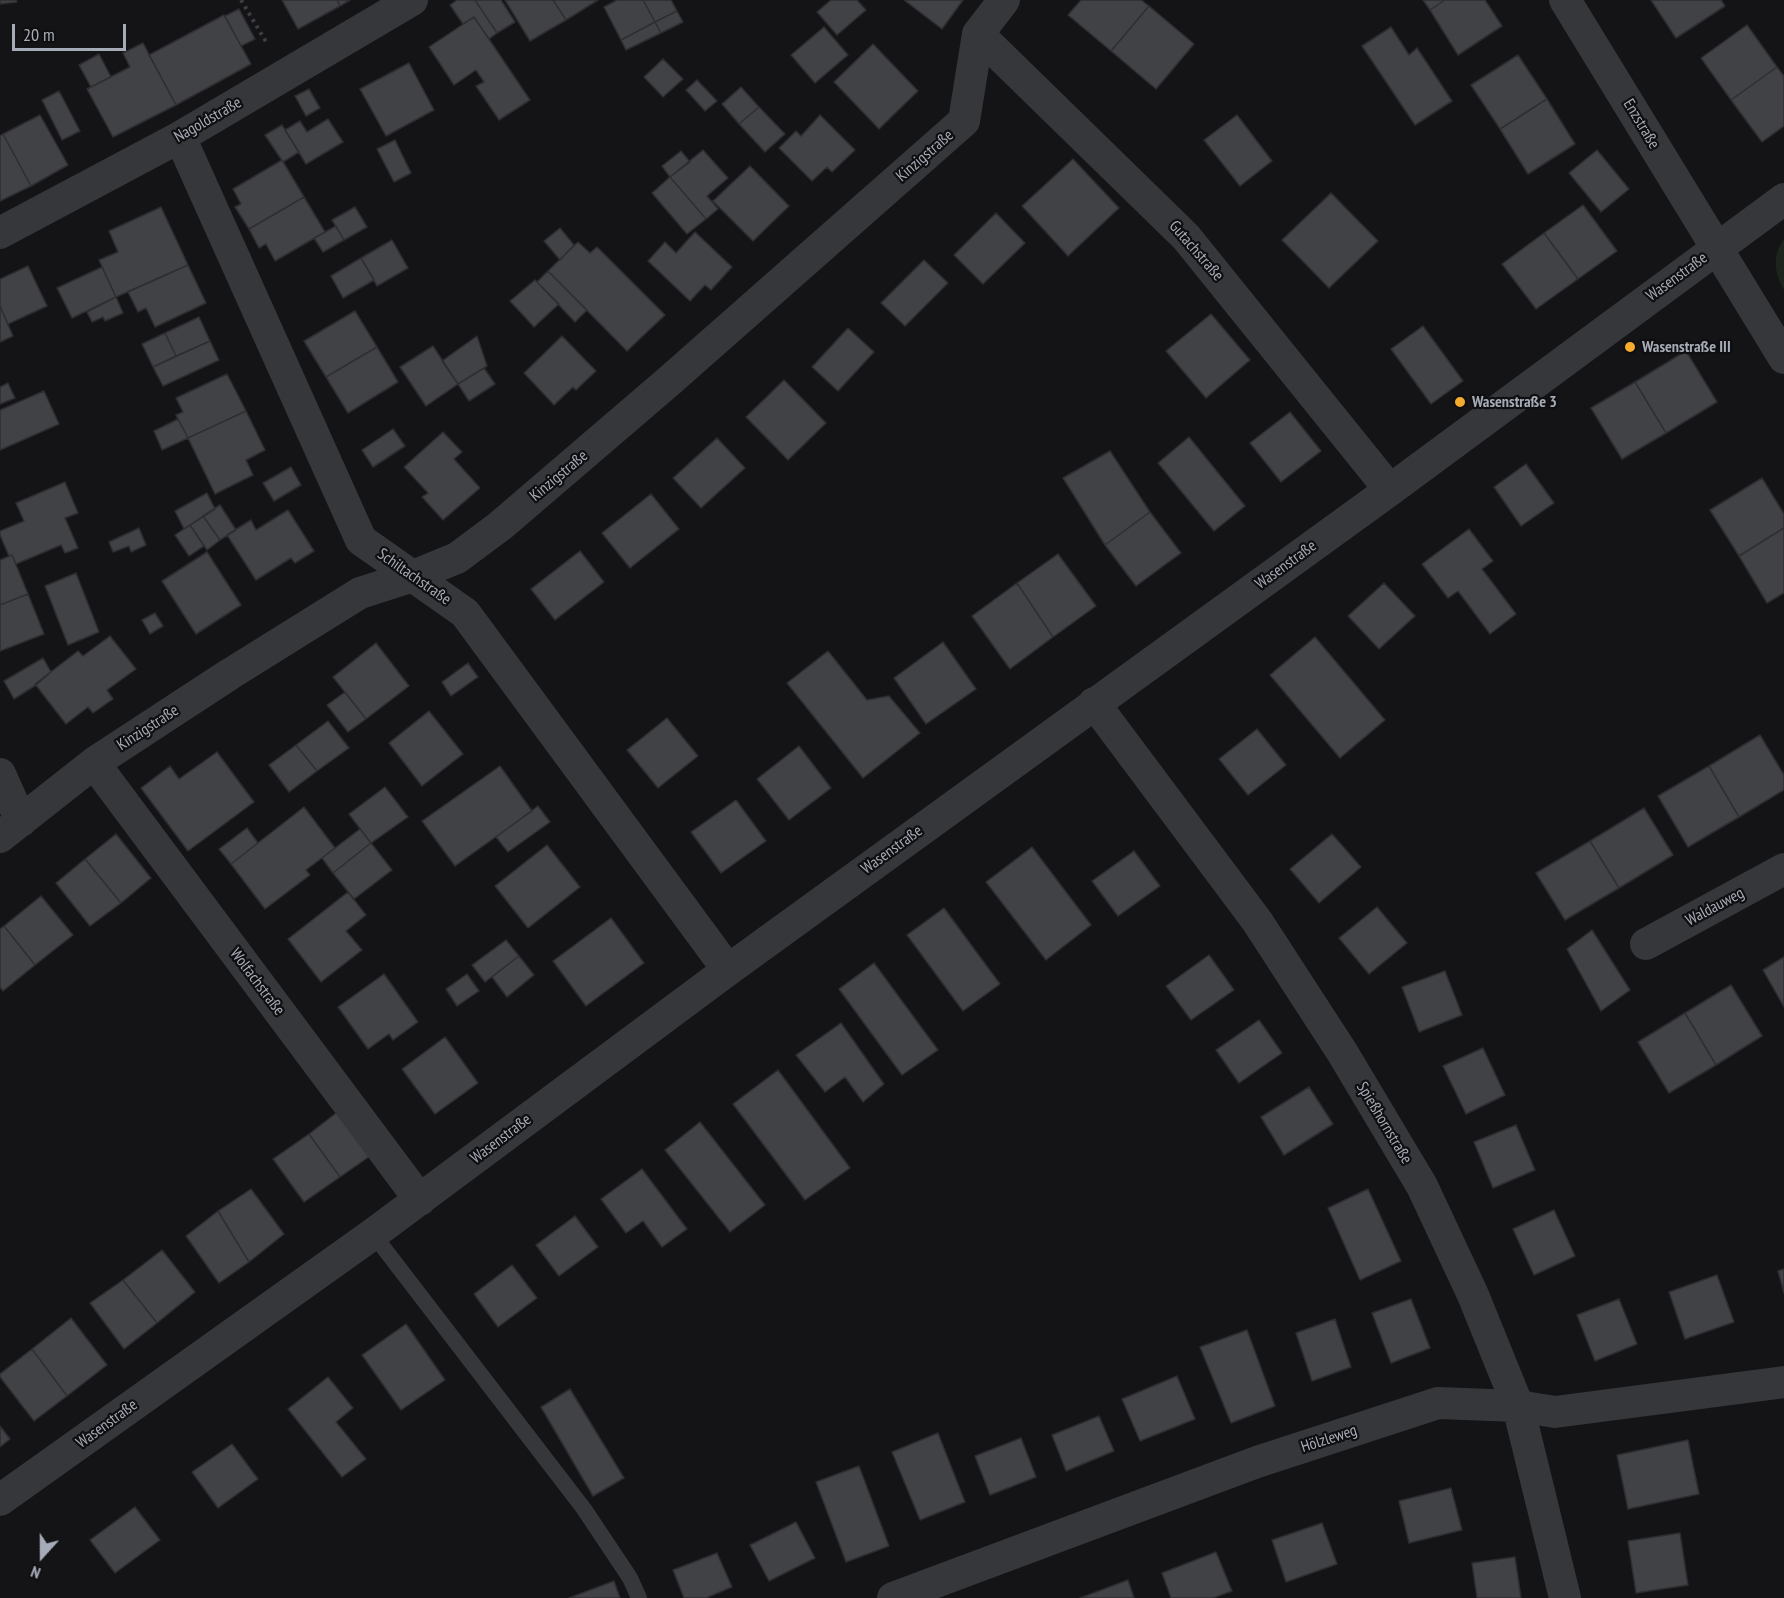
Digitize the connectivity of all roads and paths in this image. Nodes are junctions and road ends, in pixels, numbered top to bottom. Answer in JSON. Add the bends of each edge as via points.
{"nodes":[{"id":1,"x":240,"y":0,"type":"edge"},
{"id":2,"x":412,"y":0,"type":"edge"},
{"id":3,"x":1005,"y":0,"type":"edge"},
{"id":4,"x":1565,"y":0,"type":"edge"},
{"id":5,"x":978,"y":34,"type":"junction"},
{"id":6,"x":268,"y":46,"type":"dead end"},
{"id":7,"x":180,"y":137,"type":"junction"},
{"id":8,"x":1784,"y":200,"type":"edge"},
{"id":9,"x":0,"y":233,"type":"edge"},
{"id":10,"x":1717,"y":248,"type":"junction"},
{"id":11,"x":1784,"y":358,"type":"edge"},
{"id":12,"x":1390,"y":490,"type":"junction"},
{"id":13,"x":413,"y":576,"type":"junction"},
{"id":14,"x":1094,"y":703,"type":"junction"},
{"id":15,"x":94,"y":763,"type":"junction"},
{"id":16,"x":0,"y":774,"type":"edge"},
{"id":17,"x":10,"y":829,"type":"edge"},
{"id":18,"x":1784,"y":869,"type":"edge"},
{"id":19,"x":1646,"y":944,"type":"dead end"},
{"id":20,"x":728,"y":970,"type":"junction"},
{"id":21,"x":420,"y":1200,"type":"junction"},
{"id":22,"x":374,"y":1234,"type":"junction"},
{"id":23,"x":1784,"y":1382,"type":"edge"},
{"id":24,"x":1518,"y":1406,"type":"junction"},
{"id":25,"x":0,"y":1500,"type":"edge"},
{"id":26,"x":639,"y":1598,"type":"edge"},
{"id":27,"x":893,"y":1598,"type":"edge"},
{"id":28,"x":1564,"y":1598,"type":"edge"}],
"edges":[{"from":1,"to":6,"type":"path"},
{"from":2,"to":7,"type":"street","name":"Nagoldstraße"},
{"from":3,"to":5,"type":"street","name":"Kinzigstraße"},
{"from":4,"to":10,"type":"street","name":"Enzstraße"},
{"from":5,"to":12,"type":"street","name":"Gutachstraße","via":[[1186,237]]},
{"from":5,"to":13,"type":"street","name":"Kinzigstraße","via":[[964,121],[500,526],[457,558]]},
{"from":7,"to":9,"type":"street","name":"Nagoldstraße"},
{"from":7,"to":13,"type":"street","name":"Schiltachstraße","via":[[361,540]]},
{"from":8,"to":10,"type":"street","name":"Wasenstraße"},
{"from":10,"to":11,"type":"street","name":"Enzstraße"},
{"from":10,"to":12,"type":"street","name":"Wasenstraße"},
{"from":12,"to":14,"type":"street","name":"Wasenstraße"},
{"from":13,"to":15,"type":"street","name":"Kinzigstraße","via":[[360,593]]},
{"from":13,"to":20,"type":"street","name":"Schiltachstraße","via":[[465,613]]},
{"from":14,"to":20,"type":"street","name":"Wasenstraße"},
{"from":14,"to":24,"type":"street","name":"Spießhornstraße","via":[[1257,921],[1342,1052],[1422,1186],[1473,1295]]},
{"from":15,"to":17,"type":"street","name":"Kinzigstraße"},
{"from":15,"to":21,"type":"street","name":"Wolfachstraße"},
{"from":16,"to":17,"type":"street"},
{"from":18,"to":19,"type":"street","name":"Waldauweg"},
{"from":20,"to":21,"type":"street","name":"Wasenstraße"},
{"from":21,"to":22,"type":"street","name":"Wasenstraße"},
{"from":22,"to":25,"type":"street","name":"Wasenstraße"},
{"from":22,"to":26,"type":"lane","via":[[584,1509]]},
{"from":23,"to":24,"type":"street","name":"Hölzleweg","via":[[1556,1412]]},
{"from":24,"to":27,"type":"street","name":"Hölzleweg","via":[[1438,1403],[1257,1462]]},
{"from":24,"to":28,"type":"street","name":"Spießhornstraße"}]}
